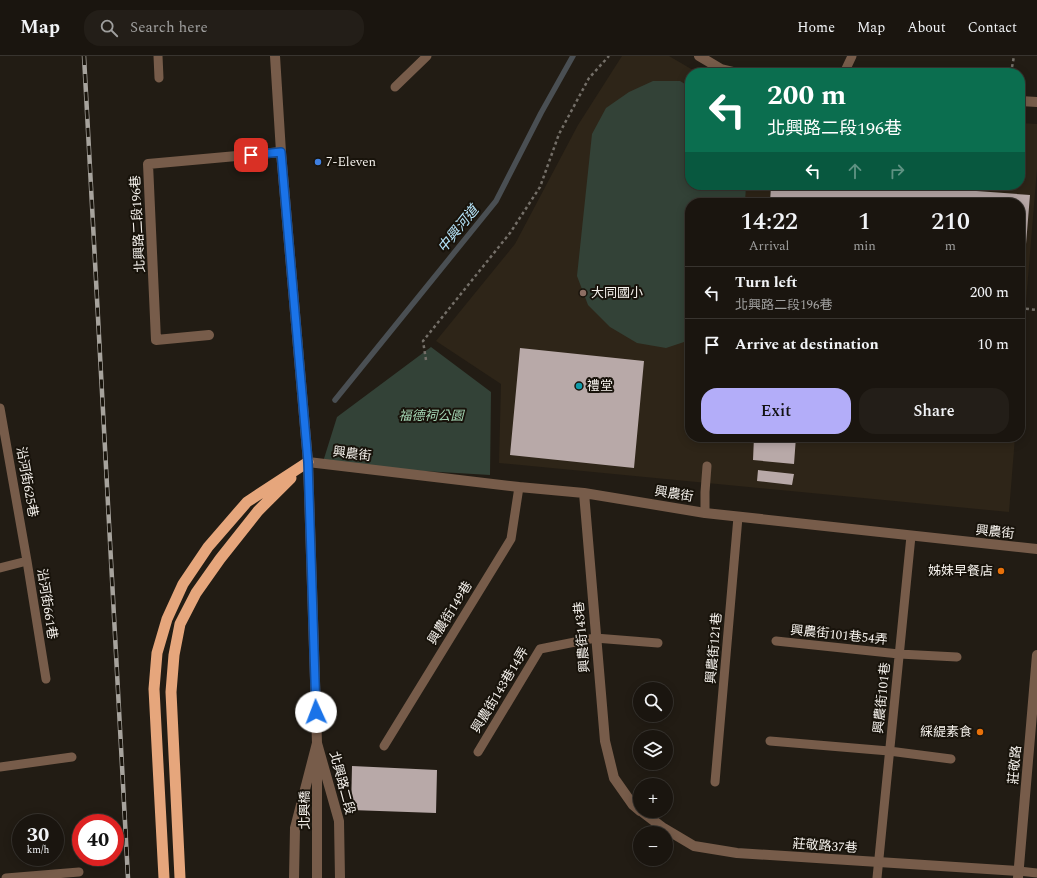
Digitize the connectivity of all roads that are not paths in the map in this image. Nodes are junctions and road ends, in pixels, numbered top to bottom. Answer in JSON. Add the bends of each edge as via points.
{"nodes":[{"id":1,"x":158,"y":56,"type":"edge"},
{"id":2,"x":276,"y":56,"type":"edge"},
{"id":3,"x":427,"y":56,"type":"edge"},
{"id":4,"x":699,"y":56,"type":"edge"},
{"id":5,"x":852,"y":56,"type":"edge"},
{"id":6,"x":719,"y":68,"type":"edge"},
{"id":7,"x":846,"y":68,"type":"edge"},
{"id":8,"x":158,"y":78,"type":"dead end"},
{"id":9,"x":395,"y":87,"type":"dead end"},
{"id":10,"x":1025,"y":101,"type":"edge"},
{"id":11,"x":1037,"y":102,"type":"edge"},
{"id":12,"x":281,"y":152,"type":"junction"},
{"id":13,"x":209,"y":335,"type":"dead end"},
{"id":14,"x":0,"y":408,"type":"edge"},
{"id":15,"x":308,"y":462,"type":"junction"},
{"id":16,"x":708,"y":466,"type":"dead end"},
{"id":17,"x":520,"y":487,"type":"junction"},
{"id":18,"x":584,"y":493,"type":"junction"},
{"id":19,"x":705,"y":513,"type":"junction"},
{"id":20,"x":738,"y":517,"type":"junction"},
{"id":21,"x":911,"y":536,"type":"junction"},
{"id":22,"x":1037,"y":549,"type":"edge"},
{"id":23,"x":27,"y":561,"type":"junction"},
{"id":24,"x":0,"y":568,"type":"edge"},
{"id":25,"x":595,"y":638,"type":"junction"},
{"id":26,"x":776,"y":641,"type":"dead end"},
{"id":27,"x":658,"y":643,"type":"dead end"},
{"id":28,"x":899,"y":654,"type":"junction"},
{"id":29,"x":1037,"y":655,"type":"edge"},
{"id":30,"x":957,"y":657,"type":"dead end"},
{"id":31,"x":46,"y":679,"type":"dead end"},
{"id":32,"x":770,"y":740,"type":"dead end"},
{"id":33,"x":317,"y":743,"type":"junction"},
{"id":34,"x":384,"y":746,"type":"dead end"},
{"id":35,"x":890,"y":751,"type":"junction"},
{"id":36,"x":478,"y":752,"type":"dead end"},
{"id":37,"x":72,"y":757,"type":"dead end"},
{"id":38,"x":951,"y":759,"type":"dead end"},
{"id":39,"x":0,"y":767,"type":"edge"},
{"id":40,"x":614,"y":778,"type":"joint"},
{"id":41,"x":715,"y":782,"type":"dead end"},
{"id":42,"x":633,"y":805,"type":"edge"},
{"id":43,"x":650,"y":818,"type":"edge"},
{"id":44,"x":878,"y":862,"type":"junction"},
{"id":45,"x":79,"y":872,"type":"dead end"},
{"id":46,"x":1037,"y":873,"type":"edge"},
{"id":47,"x":1019,"y":875,"type":"edge"},
{"id":48,"x":6,"y":878,"type":"edge"},
{"id":49,"x":164,"y":878,"type":"edge"},
{"id":50,"x":180,"y":878,"type":"edge"},
{"id":51,"x":294,"y":878,"type":"edge"},
{"id":52,"x":317,"y":878,"type":"edge"},
{"id":53,"x":340,"y":878,"type":"edge"},
{"id":54,"x":877,"y":878,"type":"edge"}],
"edges":[{"from":1,"to":8,"type":"lane"},
{"from":2,"to":12,"type":"street","name":"北興路二段"},
{"from":3,"to":9,"type":"lane"},
{"from":4,"to":6,"type":"street"},
{"from":5,"to":7,"type":"lane"},
{"from":10,"to":11,"type":"street"},
{"from":12,"to":13,"type":"street","name":"北興路二段196巷","via":[[148,164],[156,340]]},
{"from":12,"to":15,"type":"street","name":"北興路二段"},
{"from":14,"to":23,"type":"lane","name":"沿河街625巷"},
{"from":15,"to":17,"type":"street","name":"興農街"},
{"from":15,"to":33,"type":"street","name":"北興路二段"},
{"from":15,"to":49,"type":"highway","via":[[247,502],[208,547],[183,584],[166,619],[158,653],[154,689]]},
{"from":15,"to":50,"type":"highway","via":[[258,511],[220,559],[196,593],[180,624],[171,692]]},
{"from":16,"to":19,"type":"lane"},
{"from":17,"to":18,"type":"street","name":"興農街"},
{"from":17,"to":34,"type":"lane","name":"興農街149巷","via":[[511,539]]},
{"from":18,"to":19,"type":"street","name":"興農街"},
{"from":18,"to":25,"type":"street","name":"興農街143巷"},
{"from":19,"to":20,"type":"street","name":"興農街"},
{"from":20,"to":21,"type":"street","name":"興農街"},
{"from":20,"to":41,"type":"lane","name":"興農街121巷"},
{"from":21,"to":22,"type":"street","name":"興農街"},
{"from":21,"to":28,"type":"lane","name":"興農街101巷"},
{"from":23,"to":24,"type":"lane","name":"沿河街661巷"},
{"from":23,"to":31,"type":"lane","name":"沿河街661巷"},
{"from":25,"to":27,"type":"lane","name":"興農街143巷14弄"},
{"from":25,"to":36,"type":"lane","name":"興農街143巷14弄","via":[[540,649]]},
{"from":25,"to":40,"type":"street","name":"興農街143巷","via":[[605,741]]},
{"from":26,"to":28,"type":"lane","name":"興農街101巷54弄"},
{"from":28,"to":30,"type":"lane","name":"興農街101巷54弄"},
{"from":28,"to":35,"type":"lane","name":"興農街101巷"},
{"from":29,"to":47,"type":"street","name":"莊敬路"},
{"from":32,"to":35,"type":"lane"},
{"from":33,"to":51,"type":"street","name":"北興路二段","via":[[295,828]]},
{"from":33,"to":52,"type":"street","name":"北興橋"},
{"from":33,"to":53,"type":"street","name":"北興路二段","via":[[339,821]]},
{"from":35,"to":38,"type":"lane"},
{"from":35,"to":44,"type":"lane","name":"興農街101巷"},
{"from":37,"to":39,"type":"lane"},
{"from":40,"to":42,"type":"street","name":"莊敬路37巷"},
{"from":43,"to":44,"type":"street","name":"莊敬路37巷","via":[[694,846],[737,854]]},
{"from":44,"to":47,"type":"street","name":"莊敬路37巷"},
{"from":44,"to":54,"type":"lane","name":"興農街101巷"},
{"from":45,"to":48,"type":"lane"},
{"from":46,"to":47,"type":"lane"}]}
